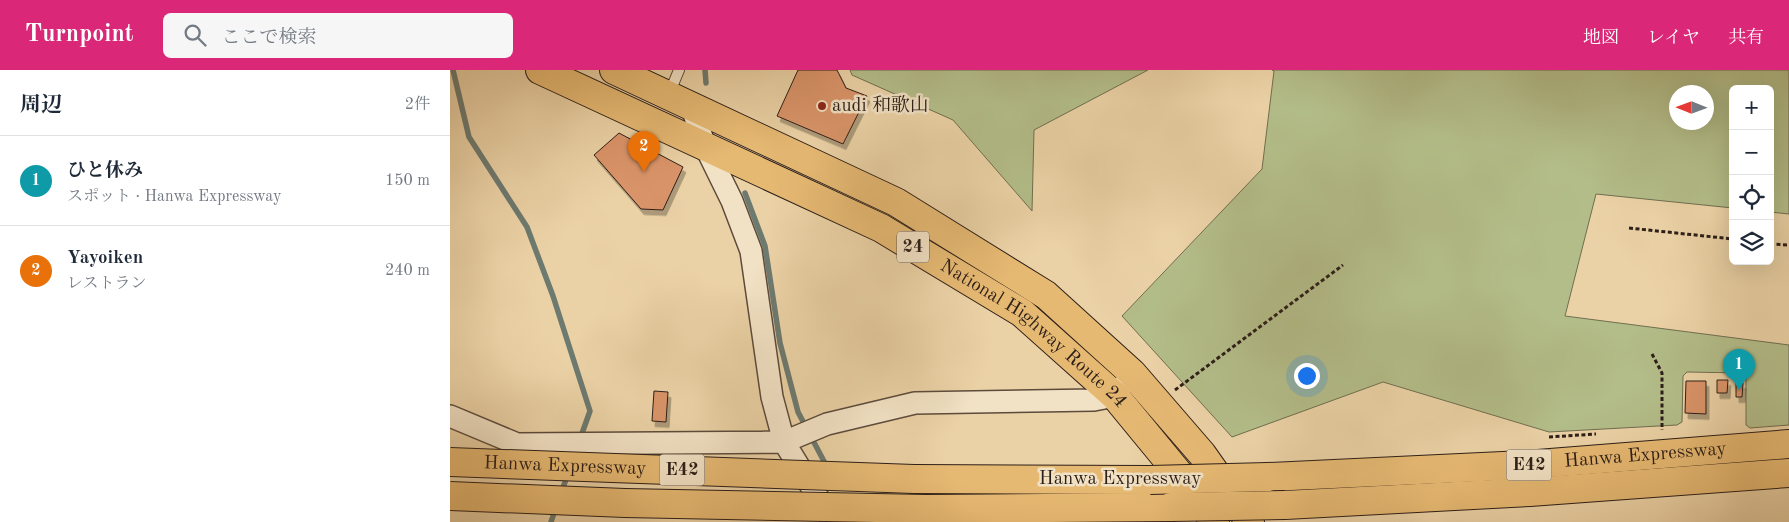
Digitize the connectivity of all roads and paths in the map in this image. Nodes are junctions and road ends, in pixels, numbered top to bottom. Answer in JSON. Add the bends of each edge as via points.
{"nodes":[{"id":1,"x":540,"y":70,"type":"edge"},
{"id":2,"x":614,"y":70,"type":"edge"},
{"id":3,"x":679,"y":70,"type":"edge"},
{"id":4,"x":680,"y":100,"type":"junction"},
{"id":5,"x":705,"y":146,"type":"junction"},
{"id":6,"x":1628,"y":228,"type":"dead end"},
{"id":7,"x":1729,"y":239,"type":"edge"},
{"id":8,"x":1774,"y":244,"type":"edge"},
{"id":9,"x":1789,"y":245,"type":"edge"},
{"id":10,"x":1343,"y":265,"type":"dead end"},
{"id":11,"x":1652,"y":354,"type":"dead end"},
{"id":12,"x":1132,"y":373,"type":"junction"},
{"id":13,"x":1115,"y":396,"type":"junction"},
{"id":14,"x":1158,"y":403,"type":"junction"},
{"id":15,"x":450,"y":416,"type":"edge"},
{"id":16,"x":1662,"y":430,"type":"dead end"},
{"id":17,"x":790,"y":440,"type":"junction"},
{"id":18,"x":1789,"y":444,"type":"edge"},
{"id":19,"x":450,"y":462,"type":"edge"},
{"id":20,"x":1789,"y":472,"type":"edge"},
{"id":21,"x":450,"y":496,"type":"edge"},
{"id":22,"x":833,"y":522,"type":"edge"},
{"id":23,"x":1215,"y":522,"type":"edge"},
{"id":24,"x":1250,"y":522,"type":"edge"}],
"edges":[{"from":1,"to":5,"type":"highway","name":"National Highway Route 24","number":"24"},
{"from":2,"to":4,"type":"highway","name":"National Highway Route 24","number":"24"},
{"from":3,"to":4,"type":"lane"},
{"from":4,"to":5,"type":"street"},
{"from":4,"to":12,"type":"highway","name":"National Highway Route 24","number":"24","via":[[896,202],[1046,295]]},
{"from":5,"to":13,"type":"highway","name":"National Highway Route 24","number":"24","via":[[881,228],[1022,313]]},
{"from":5,"to":17,"type":"street","via":[[732,201],[751,251],[772,397]]},
{"from":6,"to":7,"type":"path"},
{"from":8,"to":9,"type":"path"},
{"from":10,"to":14,"type":"path"},
{"from":11,"to":16,"type":"path","via":[[1662,373]]},
{"from":12,"to":13,"type":"street"},
{"from":12,"to":14,"type":"highway","name":"National Highway Route 24","number":"24"},
{"from":13,"to":17,"type":"street","via":[[1094,400],[915,404],[827,424]]},
{"from":13,"to":23,"type":"highway","name":"National Highway Route 24","number":"24"},
{"from":14,"to":24,"type":"highway","name":"National Highway Route 24","number":"24","via":[[1202,454]]},
{"from":15,"to":17,"type":"street","via":[[517,444]]},
{"from":17,"to":22,"type":"street"},
{"from":18,"to":19,"type":"highway","name":"Hanwa Expressway","number":"E42","bridge":true,"via":[[1524,465],[1150,480],[914,479]]},
{"from":20,"to":21,"type":"highway","name":"Hanwa Expressway","number":"E42","bridge":true,"via":[[1530,492],[1286,505],[926,509]]}]}
